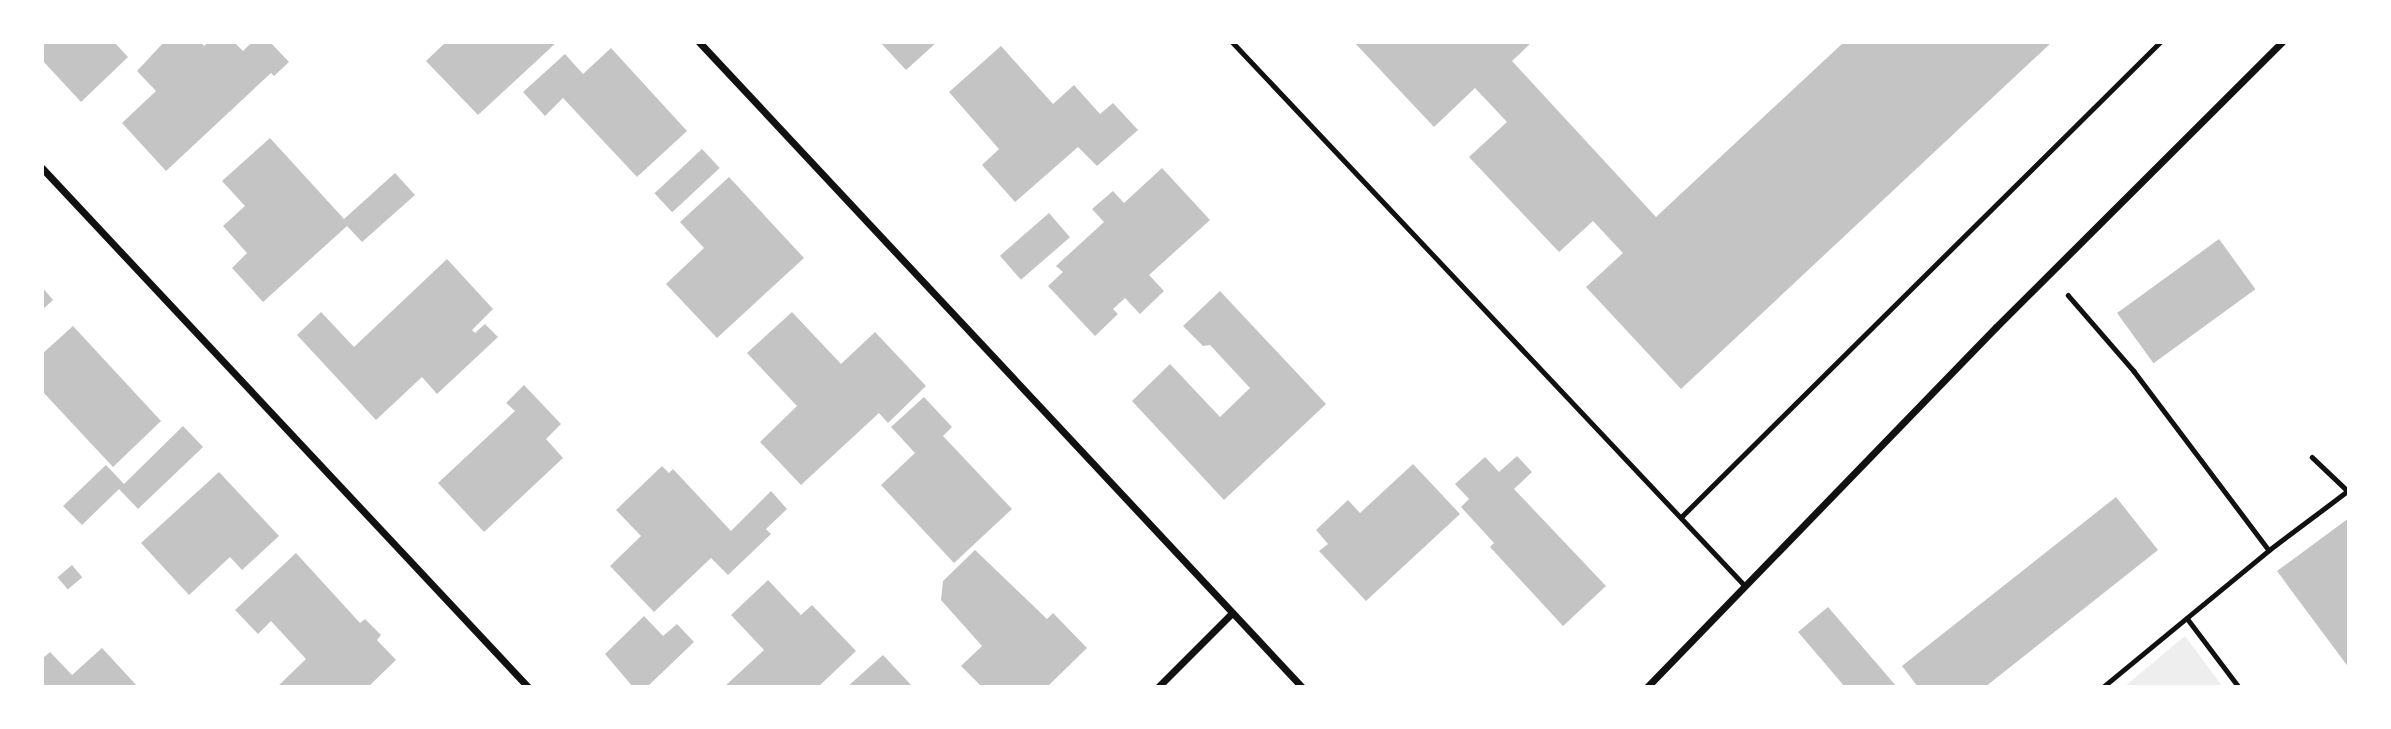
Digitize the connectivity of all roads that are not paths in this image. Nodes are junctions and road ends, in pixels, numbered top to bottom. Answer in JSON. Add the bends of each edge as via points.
{"nodes":[{"id":1,"x":699,"y":42,"type":"edge"},
{"id":2,"x":1232,"y":42,"type":"edge"},
{"id":3,"x":2160,"y":42,"type":"edge"},
{"id":4,"x":2282,"y":42,"type":"edge"},
{"id":5,"x":42,"y":168,"type":"edge"},
{"id":6,"x":1681,"y":517,"type":"junction"},
{"id":7,"x":1745,"y":586,"type":"junction"},
{"id":8,"x":1232,"y":613,"type":"junction"},
{"id":9,"x":528,"y":687,"type":"edge"},
{"id":10,"x":1158,"y":687,"type":"edge"},
{"id":11,"x":1302,"y":687,"type":"edge"},
{"id":12,"x":1647,"y":687,"type":"edge"}],
"edges":[{"from":1,"to":8,"type":"street"},
{"from":2,"to":6,"type":"lane"},
{"from":3,"to":6,"type":"lane"},
{"from":4,"to":7,"type":"street","via":[[2049,273]]},
{"from":5,"to":9,"type":"street"},
{"from":6,"to":7,"type":"lane"},
{"from":7,"to":12,"type":"street"},
{"from":8,"to":10,"type":"street"},
{"from":8,"to":11,"type":"street"}]}
